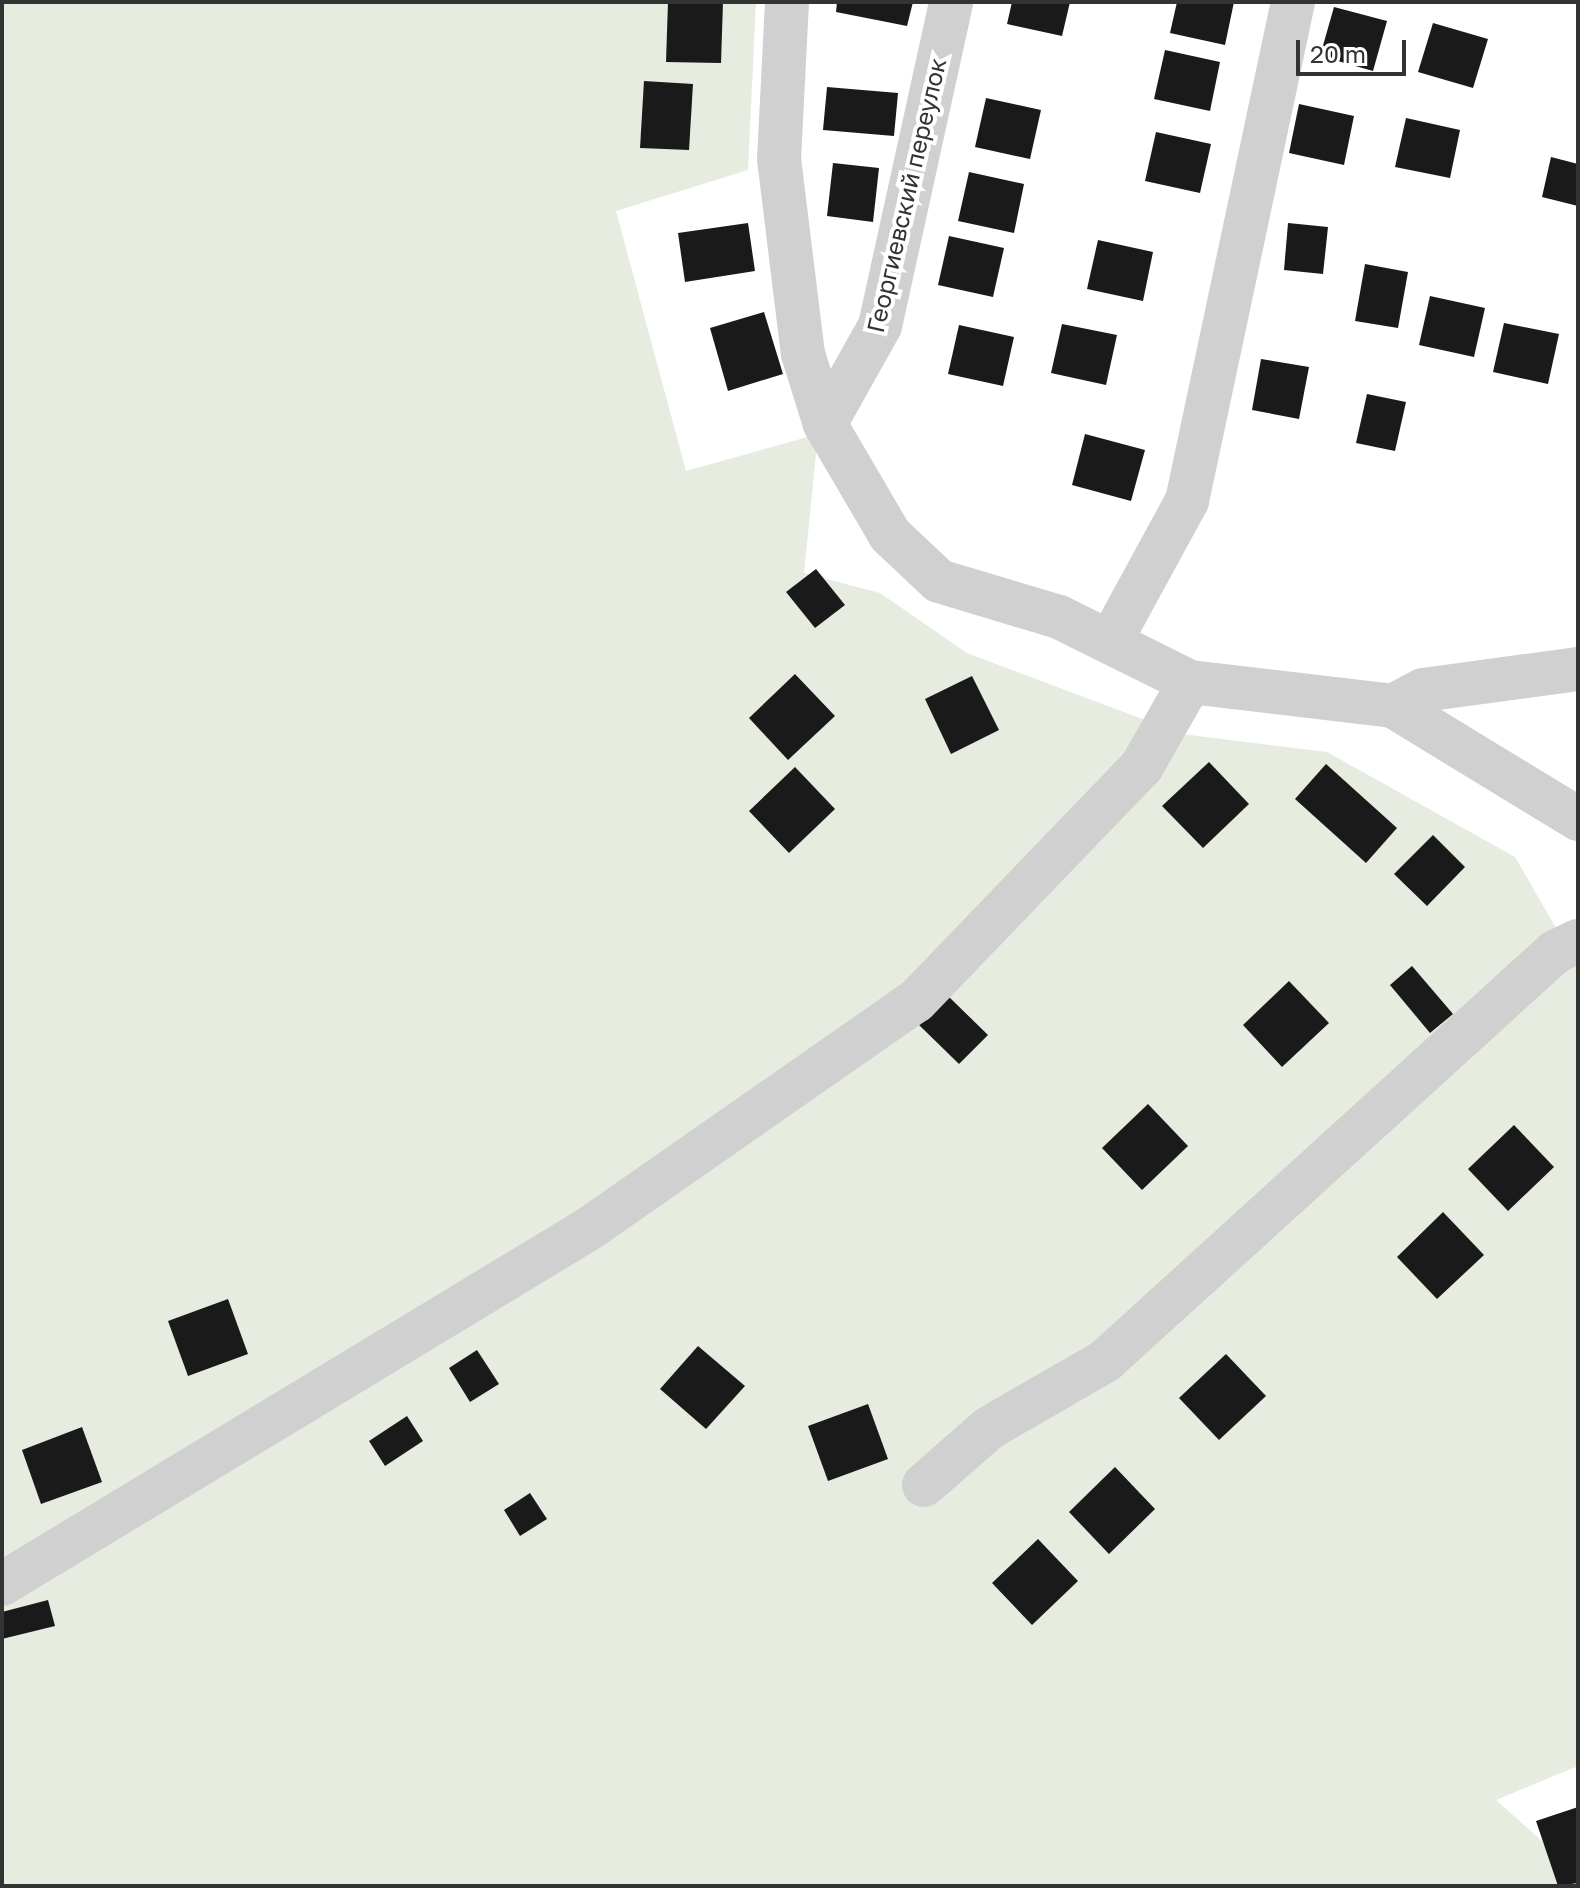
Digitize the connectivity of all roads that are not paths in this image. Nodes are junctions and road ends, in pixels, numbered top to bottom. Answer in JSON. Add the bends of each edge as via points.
{"nodes":[{"id":1,"x":787,"y":2,"type":"edge"},
{"id":2,"x":951,"y":2,"type":"edge"},
{"id":3,"x":1293,"y":2,"type":"edge"},
{"id":4,"x":825,"y":424,"type":"junction"},
{"id":5,"x":1110,"y":642,"type":"junction"},
{"id":6,"x":1578,"y":669,"type":"edge"},
{"id":7,"x":1190,"y":682,"type":"junction"},
{"id":8,"x":1393,"y":706,"type":"junction"},
{"id":9,"x":1578,"y":819,"type":"edge"},
{"id":10,"x":1578,"y":941,"type":"edge"},
{"id":11,"x":924,"y":1485,"type":"dead end"},
{"id":12,"x":2,"y":1584,"type":"edge"}],
"edges":[{"from":1,"to":4,"type":"street","via":[[779,159],[803,354]]},
{"from":2,"to":4,"type":"street","name":"Георгиевский переулок","via":[[880,326]]},
{"from":3,"to":5,"type":"street","via":[[1187,501]]},
{"from":4,"to":5,"type":"street","via":[[890,535],[939,581],[1059,617]]},
{"from":5,"to":7,"type":"street"},
{"from":6,"to":8,"type":"street","via":[[1423,690]]},
{"from":7,"to":8,"type":"street"},
{"from":7,"to":12,"type":"street","via":[[1142,766],[916,1001],[590,1228]]},
{"from":8,"to":9,"type":"street"},
{"from":10,"to":11,"type":"street","via":[[1555,952],[1105,1361],[989,1428]]}]}
